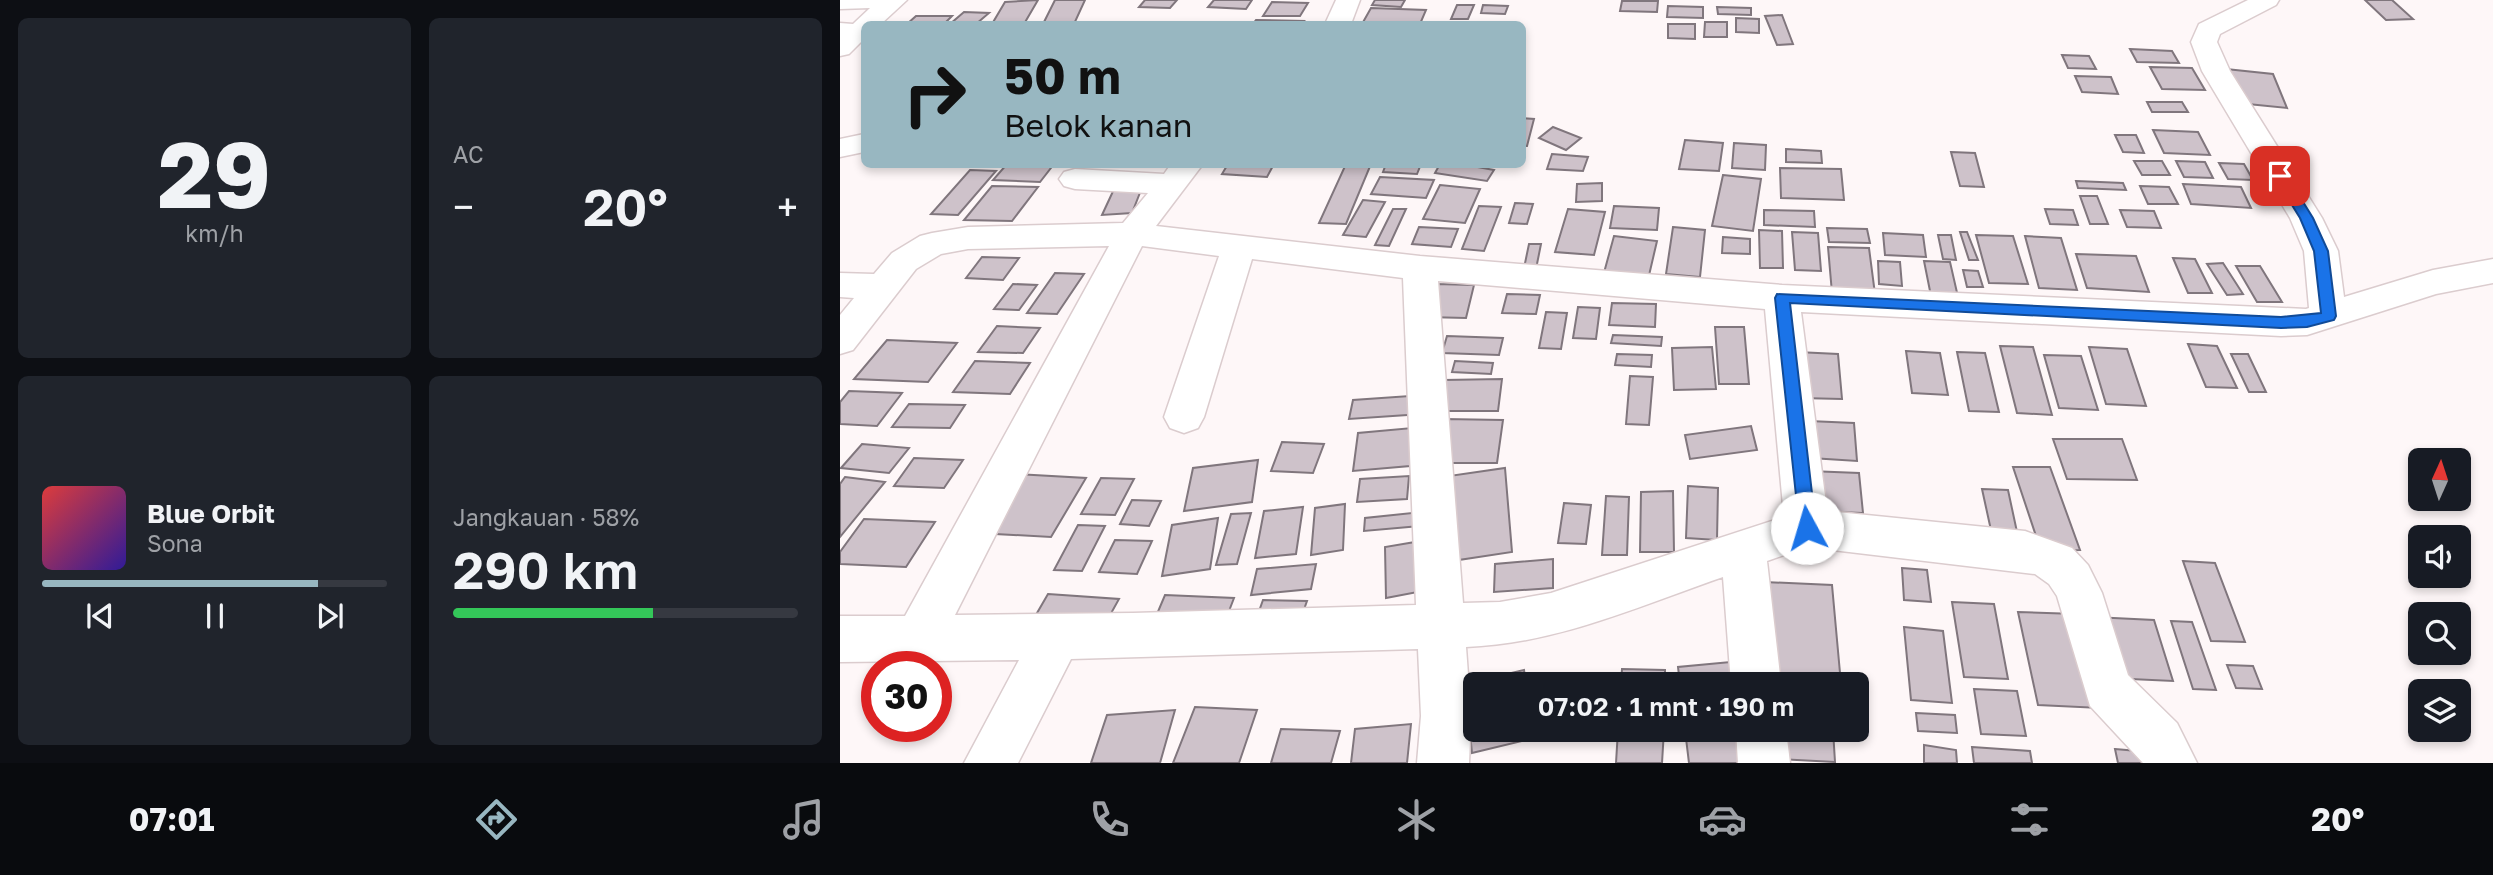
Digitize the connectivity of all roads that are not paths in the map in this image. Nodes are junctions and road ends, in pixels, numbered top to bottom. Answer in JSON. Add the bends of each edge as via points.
{"nodes":[{"id":1,"x":875,"y":0,"type":"edge"},
{"id":2,"x":895,"y":0,"type":"edge"},
{"id":3,"x":1348,"y":0,"type":"edge"},
{"id":4,"x":2267,"y":0,"type":"edge"},
{"id":5,"x":842,"y":4,"type":"edge"},
{"id":6,"x":868,"y":21,"type":"edge"},
{"id":7,"x":1339,"y":21,"type":"edge"},
{"id":8,"x":861,"y":144,"type":"edge"},
{"id":9,"x":840,"y":148,"type":"edge"},
{"id":10,"x":1180,"y":174,"type":"edge"},
{"id":11,"x":1075,"y":179,"type":"dead end"},
{"id":12,"x":1132,"y":234,"type":"junction"},
{"id":13,"x":1239,"y":246,"type":"junction"},
{"id":14,"x":1420,"y":268,"type":"junction"},
{"id":15,"x":2493,"y":271,"type":"edge"},
{"id":16,"x":840,"y":285,"type":"edge"},
{"id":17,"x":881,"y":287,"type":"junction"},
{"id":18,"x":1782,"y":298,"type":"junction"},
{"id":19,"x":2328,"y":316,"type":"junction"},
{"id":20,"x":840,"y":340,"type":"edge"},
{"id":21,"x":1184,"y":417,"type":"dead end"},
{"id":22,"x":1807,"y":528,"type":"junction"},
{"id":23,"x":1743,"y":549,"type":"junction"},
{"id":24,"x":1440,"y":628,"type":"junction"},
{"id":25,"x":1057,"y":637,"type":"junction"},
{"id":26,"x":918,"y":638,"type":"junction"},
{"id":27,"x":840,"y":639,"type":"edge"},
{"id":28,"x":1755,"y":672,"type":"edge"},
{"id":29,"x":1762,"y":742,"type":"edge"},
{"id":30,"x":990,"y":763,"type":"edge"},
{"id":31,"x":1443,"y":763,"type":"edge"},
{"id":32,"x":1764,"y":763,"type":"edge"},
{"id":33,"x":2171,"y":763,"type":"edge"}],
"edges":[{"from":1,"to":5,"type":"street"},
{"from":2,"to":6,"type":"street"},
{"from":3,"to":7,"type":"street"},
{"from":4,"to":19,"type":"street","via":[[2207,30],[2204,42],[2216,71],[2306,218],[2321,251]]},
{"from":8,"to":9,"type":"street"},
{"from":10,"to":11,"type":"street"},
{"from":10,"to":12,"type":"street"},
{"from":12,"to":13,"type":"street"},
{"from":12,"to":17,"type":"street","via":[[947,240],[904,261]]},
{"from":12,"to":26,"type":"street"},
{"from":13,"to":14,"type":"street"},
{"from":13,"to":21,"type":"street"},
{"from":14,"to":18,"type":"street"},
{"from":14,"to":24,"type":"street"},
{"from":15,"to":19,"type":"street","via":[[2433,282]]},
{"from":16,"to":17,"type":"street"},
{"from":17,"to":20,"type":"street"},
{"from":18,"to":19,"type":"street","via":[[2281,323]]},
{"from":18,"to":22,"type":"street"},
{"from":22,"to":23,"type":"street"},
{"from":22,"to":33,"type":"street","via":[[2025,551],[2050,558],[2075,583],[2107,689],[2155,734]]},
{"from":23,"to":24,"type":"street","via":[[1551,615]]},
{"from":23,"to":28,"type":"street"},
{"from":24,"to":25,"type":"street"},
{"from":24,"to":31,"type":"street","via":[[1446,716]]},
{"from":25,"to":26,"type":"street"},
{"from":25,"to":30,"type":"street"},
{"from":26,"to":27,"type":"street"},
{"from":29,"to":32,"type":"street"}]}
